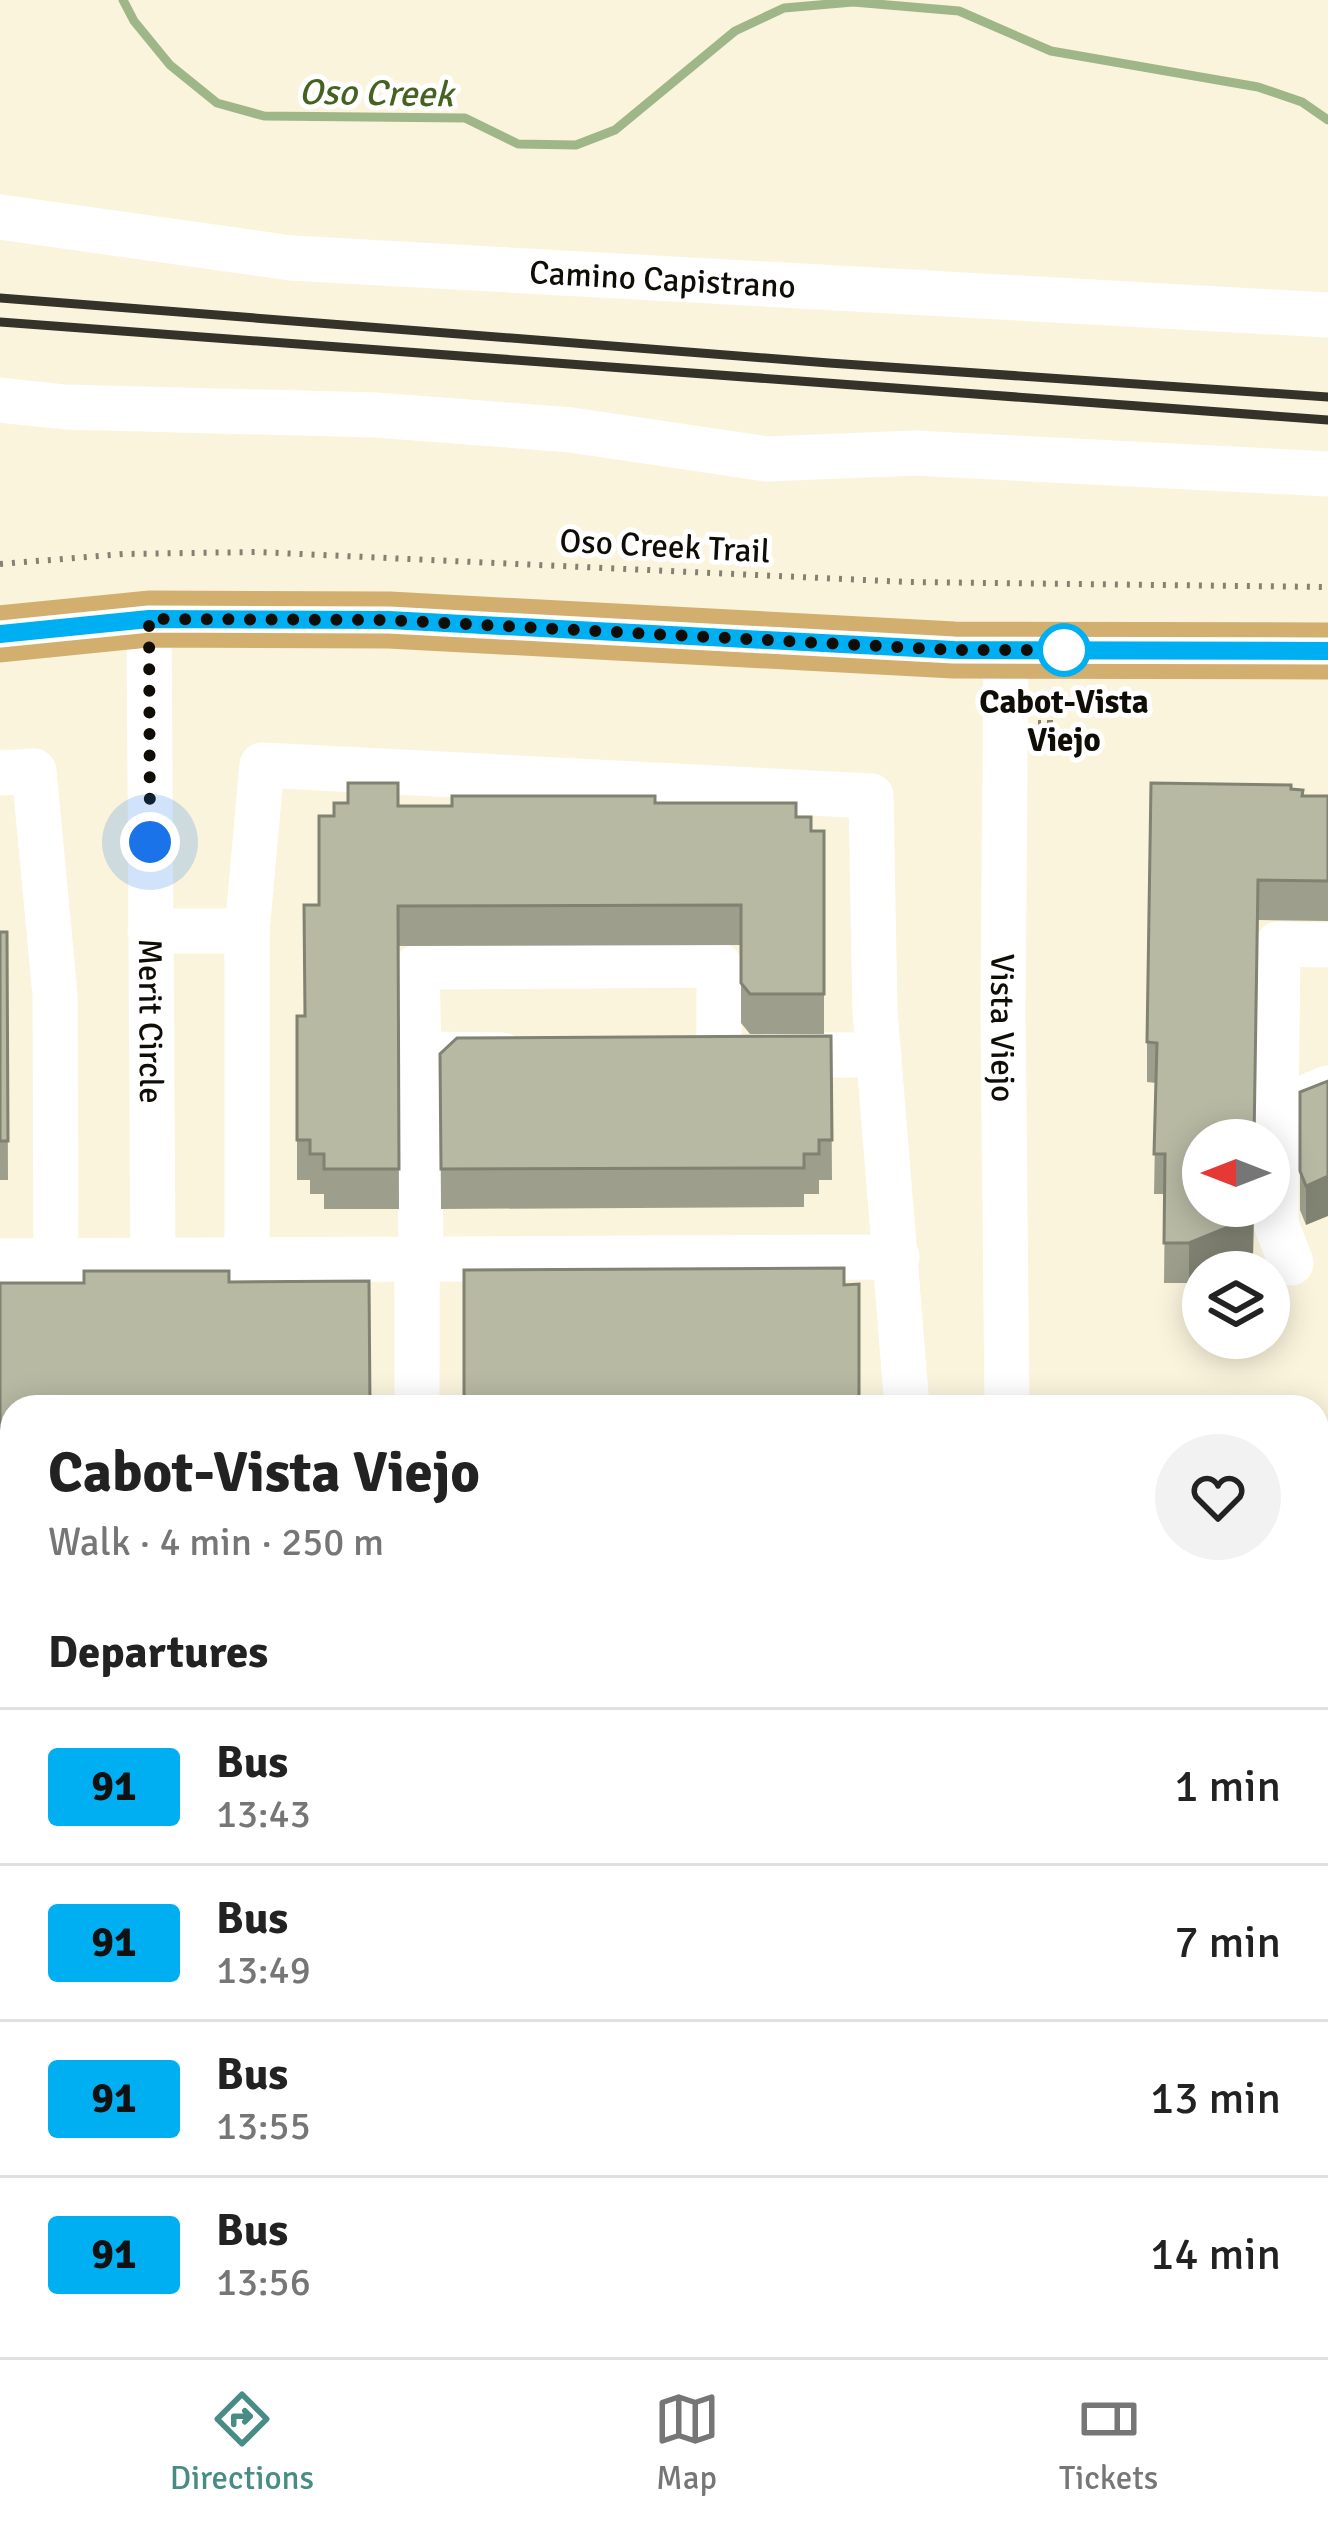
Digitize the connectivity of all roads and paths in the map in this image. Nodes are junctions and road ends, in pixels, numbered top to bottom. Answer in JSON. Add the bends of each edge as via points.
{"nodes":[{"id":1,"x":0,"y":217,"type":"edge"},
{"id":2,"x":1328,"y":315,"type":"edge"},
{"id":3,"x":0,"y":400,"type":"edge"},
{"id":4,"x":1328,"y":474,"type":"edge"},
{"id":5,"x":0,"y":564,"type":"edge"},
{"id":6,"x":1328,"y":587,"type":"edge"},
{"id":7,"x":149,"y":619,"type":"junction"},
{"id":8,"x":0,"y":634,"type":"edge"},
{"id":9,"x":1006,"y":650,"type":"junction"},
{"id":10,"x":1328,"y":651,"type":"edge"},
{"id":11,"x":0,"y":773,"type":"edge"},
{"id":12,"x":150,"y":931,"type":"junction"},
{"id":13,"x":247,"y":931,"type":"junction"},
{"id":14,"x":1328,"y":945,"type":"edge"},
{"id":15,"x":418,"y":1054,"type":"junction"},
{"id":16,"x":534,"y":1054,"type":"edge"},
{"id":17,"x":673,"y":1055,"type":"edge"},
{"id":18,"x":719,"y":1055,"type":"junction"},
{"id":19,"x":879,"y":1055,"type":"junction"},
{"id":20,"x":1328,"y":1088,"type":"edge"},
{"id":21,"x":1276,"y":1110,"type":"junction"},
{"id":22,"x":419,"y":1257,"type":"junction"},
{"id":23,"x":897,"y":1257,"type":"junction"},
{"id":24,"x":153,"y":1259,"type":"junction"},
{"id":25,"x":247,"y":1259,"type":"junction"},
{"id":26,"x":0,"y":1261,"type":"edge"},
{"id":27,"x":56,"y":1262,"type":"junction"},
{"id":28,"x":1291,"y":1263,"type":"dead end"},
{"id":29,"x":417,"y":1395,"type":"edge"},
{"id":30,"x":906,"y":1395,"type":"edge"},
{"id":31,"x":1007,"y":1395,"type":"edge"}],
"edges":[{"from":1,"to":2,"type":"street","name":"Camino Capistrano","via":[[291,258]]},
{"from":3,"to":4,"type":"street","via":[[420,418],[767,459],[915,453]]},
{"from":5,"to":6,"type":"path","name":"Oso Creek Trail","via":[[257,552],[932,583]]},
{"from":7,"to":8,"type":"main road"},
{"from":7,"to":9,"type":"main road","via":[[389,620]]},
{"from":7,"to":12,"type":"street","name":"Merit Circle"},
{"from":9,"to":10,"type":"main road"},
{"from":9,"to":31,"type":"street","name":"Vista Viejo"},
{"from":11,"to":27,"type":"street","via":[[34,771],[55,995]]},
{"from":12,"to":13,"type":"street"},
{"from":12,"to":24,"type":"street","name":"Merit Circle"},
{"from":13,"to":19,"type":"street","via":[[262,765],[871,796]]},
{"from":13,"to":25,"type":"street"},
{"from":14,"to":21,"type":"street","via":[[1279,944]]},
{"from":15,"to":16,"type":"street"},
{"from":15,"to":18,"type":"street","via":[[417,967],[719,965]]},
{"from":15,"to":22,"type":"street"},
{"from":17,"to":18,"type":"street"},
{"from":18,"to":19,"type":"street"},
{"from":19,"to":23,"type":"street"},
{"from":20,"to":21,"type":"street"},
{"from":21,"to":28,"type":"street","via":[[1276,1225]]},
{"from":22,"to":23,"type":"street"},
{"from":22,"to":25,"type":"street"},
{"from":22,"to":29,"type":"street"},
{"from":23,"to":30,"type":"street"},
{"from":24,"to":25,"type":"street"},
{"from":24,"to":27,"type":"street"},
{"from":26,"to":27,"type":"street"}]}
